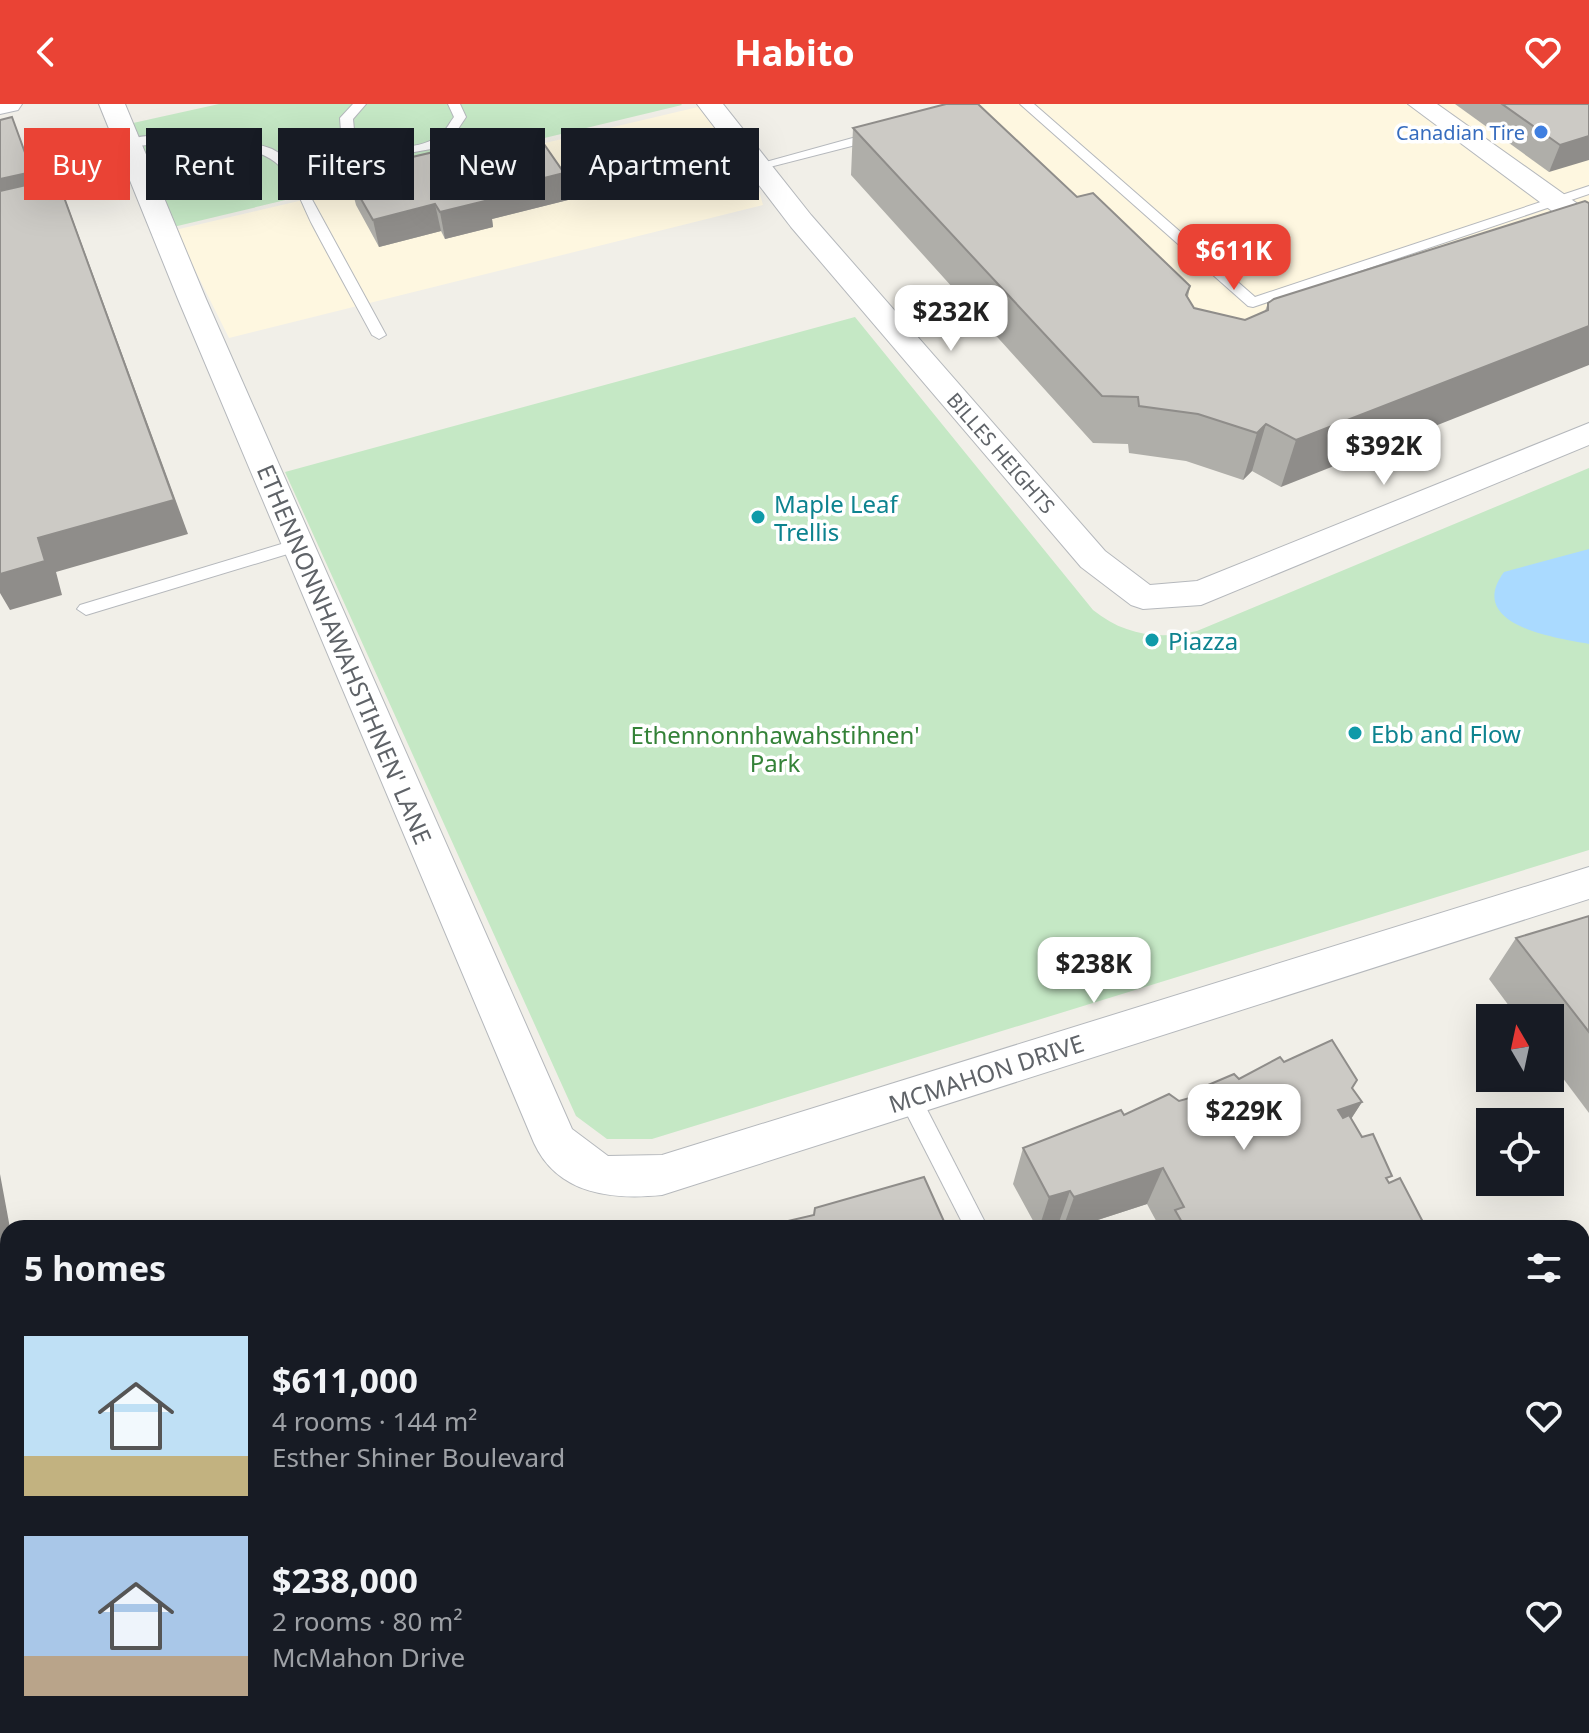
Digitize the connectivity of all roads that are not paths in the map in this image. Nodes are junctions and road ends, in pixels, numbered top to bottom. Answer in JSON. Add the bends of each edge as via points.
{"nodes":[{"id":1,"x":8,"y":104,"type":"edge"},
{"id":2,"x":112,"y":104,"type":"edge"},
{"id":3,"x":360,"y":104,"type":"edge"},
{"id":4,"x":454,"y":104,"type":"edge"},
{"id":5,"x":710,"y":104,"type":"edge"},
{"id":6,"x":1026,"y":104,"type":"edge"},
{"id":7,"x":1421,"y":104,"type":"edge"},
{"id":8,"x":0,"y":106,"type":"edge"},
{"id":9,"x":122,"y":128,"type":"edge"},
{"id":10,"x":345,"y":128,"type":"edge"},
{"id":11,"x":729,"y":128,"type":"edge"},
{"id":12,"x":892,"y":131,"type":"edge"},
{"id":13,"x":130,"y":143,"type":"edge"},
{"id":14,"x":130,"y":145,"type":"edge"},
{"id":15,"x":414,"y":147,"type":"edge"},
{"id":16,"x":278,"y":161,"type":"edge"},
{"id":17,"x":759,"y":166,"type":"edge"},
{"id":18,"x":759,"y":167,"type":"edge"},
{"id":19,"x":1589,"y":190,"type":"edge"},
{"id":20,"x":305,"y":200,"type":"edge"},
{"id":21,"x":1556,"y":201,"type":"junction"},
{"id":22,"x":1589,"y":225,"type":"edge"},
{"id":23,"x":379,"y":335,"type":"dead end"},
{"id":24,"x":1589,"y":433,"type":"edge"},
{"id":25,"x":298,"y":545,"type":"junction"},
{"id":26,"x":86,"y":609,"type":"dead end"},
{"id":27,"x":1589,"y":883,"type":"edge"},
{"id":28,"x":909,"y":1097,"type":"junction"},
{"id":29,"x":609,"y":1180,"type":"joint"},
{"id":30,"x":973,"y":1220,"type":"edge"}],
"edges":[{"from":1,"to":8,"type":"main road"},
{"from":2,"to":9,"type":"street","name":"ETHENNONNHAWAHSTIHNEN' LANE"},
{"from":3,"to":10,"type":"lane","via":[[346,118]]},
{"from":4,"to":15,"type":"lane","via":[[460,117],[456,126],[433,143]]},
{"from":5,"to":11,"type":"street","name":"BILLES HEIGHTS"},
{"from":6,"to":21,"type":"lane","via":[[1253,303]]},
{"from":7,"to":21,"type":"street"},
{"from":12,"to":17,"type":"lane"},
{"from":13,"to":16,"type":"lane","via":[[163,138],[228,144],[267,152]]},
{"from":14,"to":25,"type":"street","name":"ETHENNONNHAWAHSTIHNEN' LANE"},
{"from":18,"to":24,"type":"street","name":"BILLES HEIGHTS","via":[[1101,569],[1143,597],[1201,593]]},
{"from":19,"to":21,"type":"lane"},
{"from":20,"to":23,"type":"lane"},
{"from":21,"to":22,"type":"street"},
{"from":25,"to":26,"type":"lane"},
{"from":25,"to":29,"type":"street","name":"ETHENNONNHAWAHSTIHNEN' LANE","via":[[556,1143]]},
{"from":27,"to":28,"type":"street","name":"MCMAHON DRIVE"},
{"from":28,"to":29,"type":"street","name":"MCMAHON DRIVE","via":[[662,1175]]},
{"from":28,"to":30,"type":"lane"}]}
